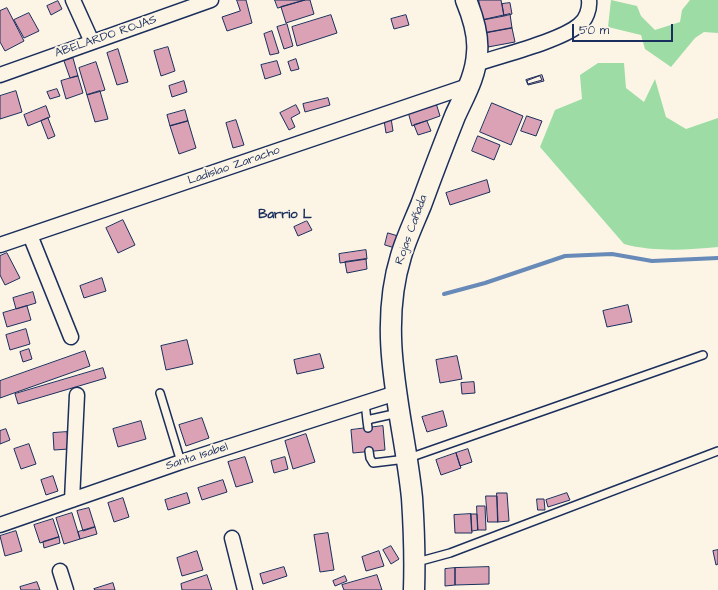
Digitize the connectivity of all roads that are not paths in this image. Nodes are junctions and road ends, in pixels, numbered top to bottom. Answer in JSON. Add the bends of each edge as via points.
{"nodes":[{"id":1,"x":73,"y":0,"type":"edge"},
{"id":2,"x":212,"y":0,"type":"edge"},
{"id":3,"x":466,"y":0,"type":"edge"},
{"id":4,"x":589,"y":0,"type":"edge"},
{"id":5,"x":92,"y":42,"type":"junction"},
{"id":6,"x":476,"y":64,"type":"junction"},
{"id":7,"x":0,"y":75,"type":"edge"},
{"id":8,"x":468,"y":86,"type":"junction"},
{"id":9,"x":30,"y":235,"type":"junction"},
{"id":10,"x":0,"y":245,"type":"edge"},
{"id":11,"x":70,"y":337,"type":"dead end"},
{"id":12,"x":703,"y":355,"type":"dead end"},
{"id":13,"x":160,"y":393,"type":"dead end"},
{"id":14,"x":396,"y":393,"type":"junction"},
{"id":15,"x":77,"y":395,"type":"dead end"},
{"id":16,"x":365,"y":402,"type":"junction"},
{"id":17,"x":399,"y":413,"type":"junction"},
{"id":18,"x":369,"y":451,"type":"dead end"},
{"id":19,"x":718,"y":451,"type":"edge"},
{"id":20,"x":406,"y":459,"type":"junction"},
{"id":21,"x":181,"y":462,"type":"junction"},
{"id":22,"x":72,"y":500,"type":"junction"},
{"id":23,"x":0,"y":525,"type":"edge"},
{"id":24,"x":232,"y":538,"type":"dead end"},
{"id":25,"x":414,"y":562,"type":"junction"},
{"id":26,"x":60,"y":571,"type":"dead end"},
{"id":27,"x":66,"y":590,"type":"edge"},
{"id":28,"x":244,"y":590,"type":"edge"},
{"id":29,"x":414,"y":590,"type":"edge"}],
"edges":[{"from":1,"to":5,"type":"street"},
{"from":2,"to":5,"type":"street","name":"ABELARDO ROJAS"},
{"from":3,"to":6,"type":"main road","name":"Rojas Cañada","via":[[475,24],[478,52]]},
{"from":4,"to":6,"type":"street","via":[[585,18],[578,26],[555,37]]},
{"from":5,"to":7,"type":"street","name":"ABELARDO ROJAS"},
{"from":6,"to":8,"type":"main road","name":"Rojas Cañada"},
{"from":8,"to":9,"type":"street","name":"Ladislao Zaracho"},
{"from":8,"to":14,"type":"main road","name":"Rojas Cañada","via":[[401,257],[393,295],[390,327]]},
{"from":9,"to":10,"type":"street","name":"Ladislao Zaracho"},
{"from":9,"to":11,"type":"street"},
{"from":12,"to":20,"type":"lane"},
{"from":13,"to":21,"type":"lane"},
{"from":14,"to":16,"type":"street","name":"Santa Isabel"},
{"from":14,"to":17,"type":"main road","name":"Rojas Cañada"},
{"from":15,"to":22,"type":"street"},
{"from":16,"to":17,"type":"lane","via":[[368,425]]},
{"from":16,"to":21,"type":"street","name":"Santa Isabel"},
{"from":17,"to":20,"type":"main road","name":"Rojas Cañada"},
{"from":18,"to":20,"type":"lane","via":[[374,463]]},
{"from":19,"to":25,"type":"lane","via":[[457,550]]},
{"from":20,"to":25,"type":"main road","name":"Rojas Cañada","via":[[412,499]]},
{"from":21,"to":22,"type":"street","name":"Santa Isabel"},
{"from":22,"to":23,"type":"street","name":"Santa Isabel"},
{"from":24,"to":28,"type":"street"},
{"from":25,"to":29,"type":"main road","name":"Rojas Cañada"},
{"from":26,"to":27,"type":"street"}]}
